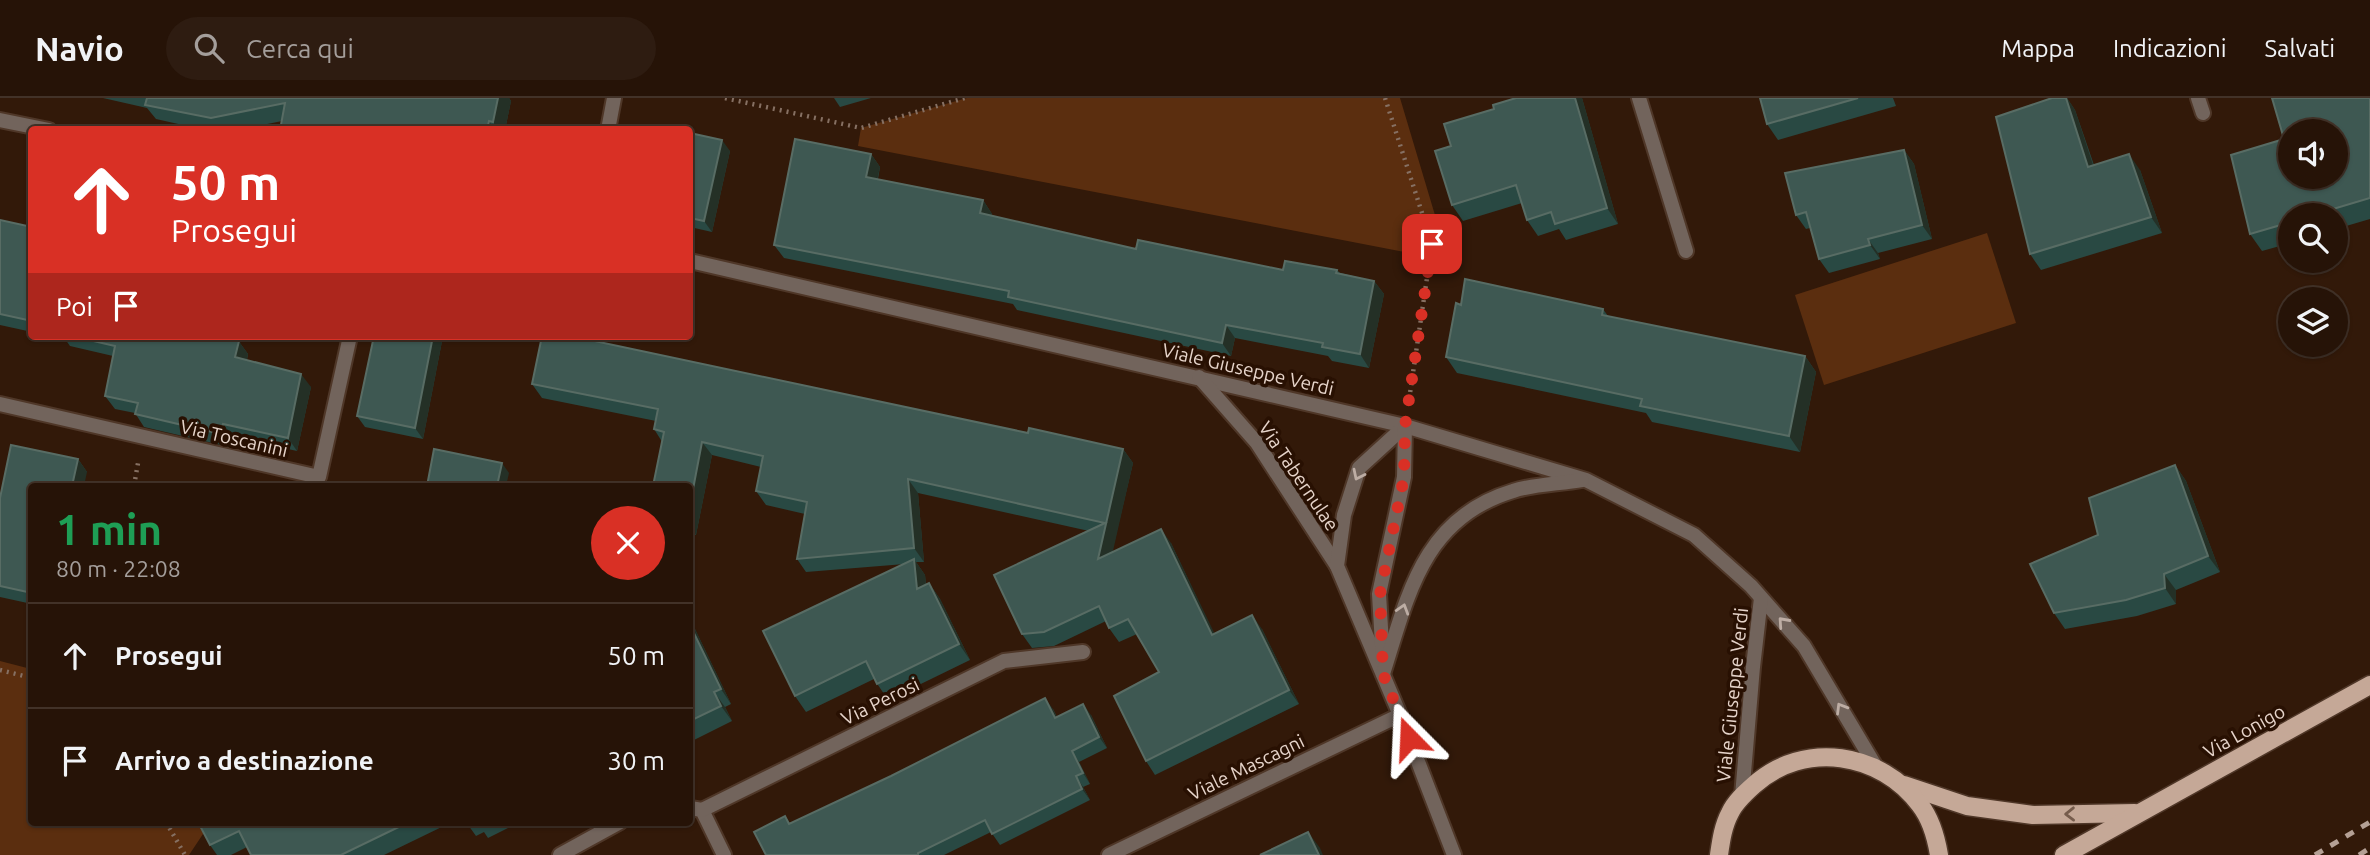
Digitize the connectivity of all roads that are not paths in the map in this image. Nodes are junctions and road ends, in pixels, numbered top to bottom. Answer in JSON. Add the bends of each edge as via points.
{"nodes":[{"id":1,"x":614,"y":98,"type":"edge"},
{"id":2,"x":1639,"y":98,"type":"edge"},
{"id":3,"x":2198,"y":98,"type":"edge"},
{"id":4,"x":2203,"y":113,"type":"dead end"},
{"id":5,"x":0,"y":120,"type":"edge"},
{"id":6,"x":29,"y":126,"type":"edge"},
{"id":7,"x":609,"y":126,"type":"edge"},
{"id":8,"x":1686,"y":251,"type":"dead end"},
{"id":9,"x":693,"y":262,"type":"edge"},
{"id":10,"x":348,"y":340,"type":"edge"},
{"id":11,"x":1199,"y":377,"type":"junction"},
{"id":12,"x":0,"y":404,"type":"edge"},
{"id":13,"x":1405,"y":426,"type":"junction"},
{"id":14,"x":1586,"y":480,"type":"junction"},
{"id":15,"x":1338,"y":566,"type":"junction"},
{"id":16,"x":1761,"y":598,"type":"junction"},
{"id":17,"x":1083,"y":652,"type":"dead end"},
{"id":18,"x":1383,"y":674,"type":"junction"},
{"id":19,"x":2370,"y":685,"type":"edge"},
{"id":20,"x":1400,"y":715,"type":"junction"},
{"id":21,"x":1876,"y":767,"type":"junction"},
{"id":22,"x":1903,"y":785,"type":"junction"},
{"id":23,"x":1742,"y":796,"type":"junction"},
{"id":24,"x":696,"y":809,"type":"edge"},
{"id":25,"x":2138,"y":813,"type":"junction"},
{"id":26,"x":614,"y":826,"type":"edge"},
{"id":27,"x":560,"y":855,"type":"edge"},
{"id":28,"x":724,"y":855,"type":"edge"},
{"id":29,"x":1109,"y":855,"type":"edge"},
{"id":30,"x":1454,"y":855,"type":"edge"},
{"id":31,"x":1719,"y":855,"type":"edge"},
{"id":32,"x":1939,"y":855,"type":"edge"},
{"id":33,"x":2064,"y":855,"type":"edge"}],
"edges":[{"from":1,"to":7,"type":"street"},
{"from":2,"to":8,"type":"street"},
{"from":3,"to":4,"type":"street"},
{"from":5,"to":6,"type":"street"},
{"from":9,"to":11,"type":"street","name":"Viale Giuseppe Verdi"},
{"from":10,"to":12,"type":"street","name":"Via Toscanini","via":[[319,477]]},
{"from":11,"to":13,"type":"street","name":"Viale Giuseppe Verdi"},
{"from":11,"to":15,"type":"street","name":"Via Tabernulae","via":[[1256,443]]},
{"from":13,"to":14,"type":"street","name":"Viale Giuseppe Verdi"},
{"from":13,"to":15,"type":"street","name":"Via Tabernulae","one_way":true,"via":[[1359,468],[1344,515]]},
{"from":13,"to":18,"type":"street","name":"Via Tabernulae","via":[[1404,477],[1380,594]]},
{"from":14,"to":16,"type":"street","name":"Viale Giuseppe Verdi","via":[[1694,535]]},
{"from":18,"to":14,"type":"street","one_way":true,"via":[[1410,587],[1429,550],[1465,513],[1513,491]]},
{"from":15,"to":18,"type":"street","name":"Via Tabernulae"},
{"from":21,"to":16,"type":"street","name":"Viale Giuseppe Verdi","one_way":true,"via":[[1804,646]]},
{"from":16,"to":23,"type":"street","name":"Viale Giuseppe Verdi"},
{"from":17,"to":24,"type":"street","name":"Via Perosi","via":[[1004,661]]},
{"from":18,"to":20,"type":"street","name":"Via Tabernulae"},
{"from":19,"to":25,"type":"main road","name":"Via Lonigo"},
{"from":20,"to":29,"type":"street","name":"Viale Mascagni"},
{"from":20,"to":30,"type":"street","name":"Via Tabernulae"},
{"from":21,"to":22,"type":"main road"},
{"from":21,"to":23,"type":"main road","via":[[1848,758],[1790,762],[1764,776]]},
{"from":25,"to":22,"type":"main road","name":"Via Lonigo","one_way":true,"via":[[2033,815],[1967,806]]},
{"from":22,"to":32,"type":"main road","via":[[1922,806]]},
{"from":23,"to":31,"type":"main road","via":[[1730,812]]},
{"from":24,"to":28,"type":"street"},
{"from":25,"to":33,"type":"main road","name":"Via Lonigo"},
{"from":26,"to":27,"type":"street"}]}
